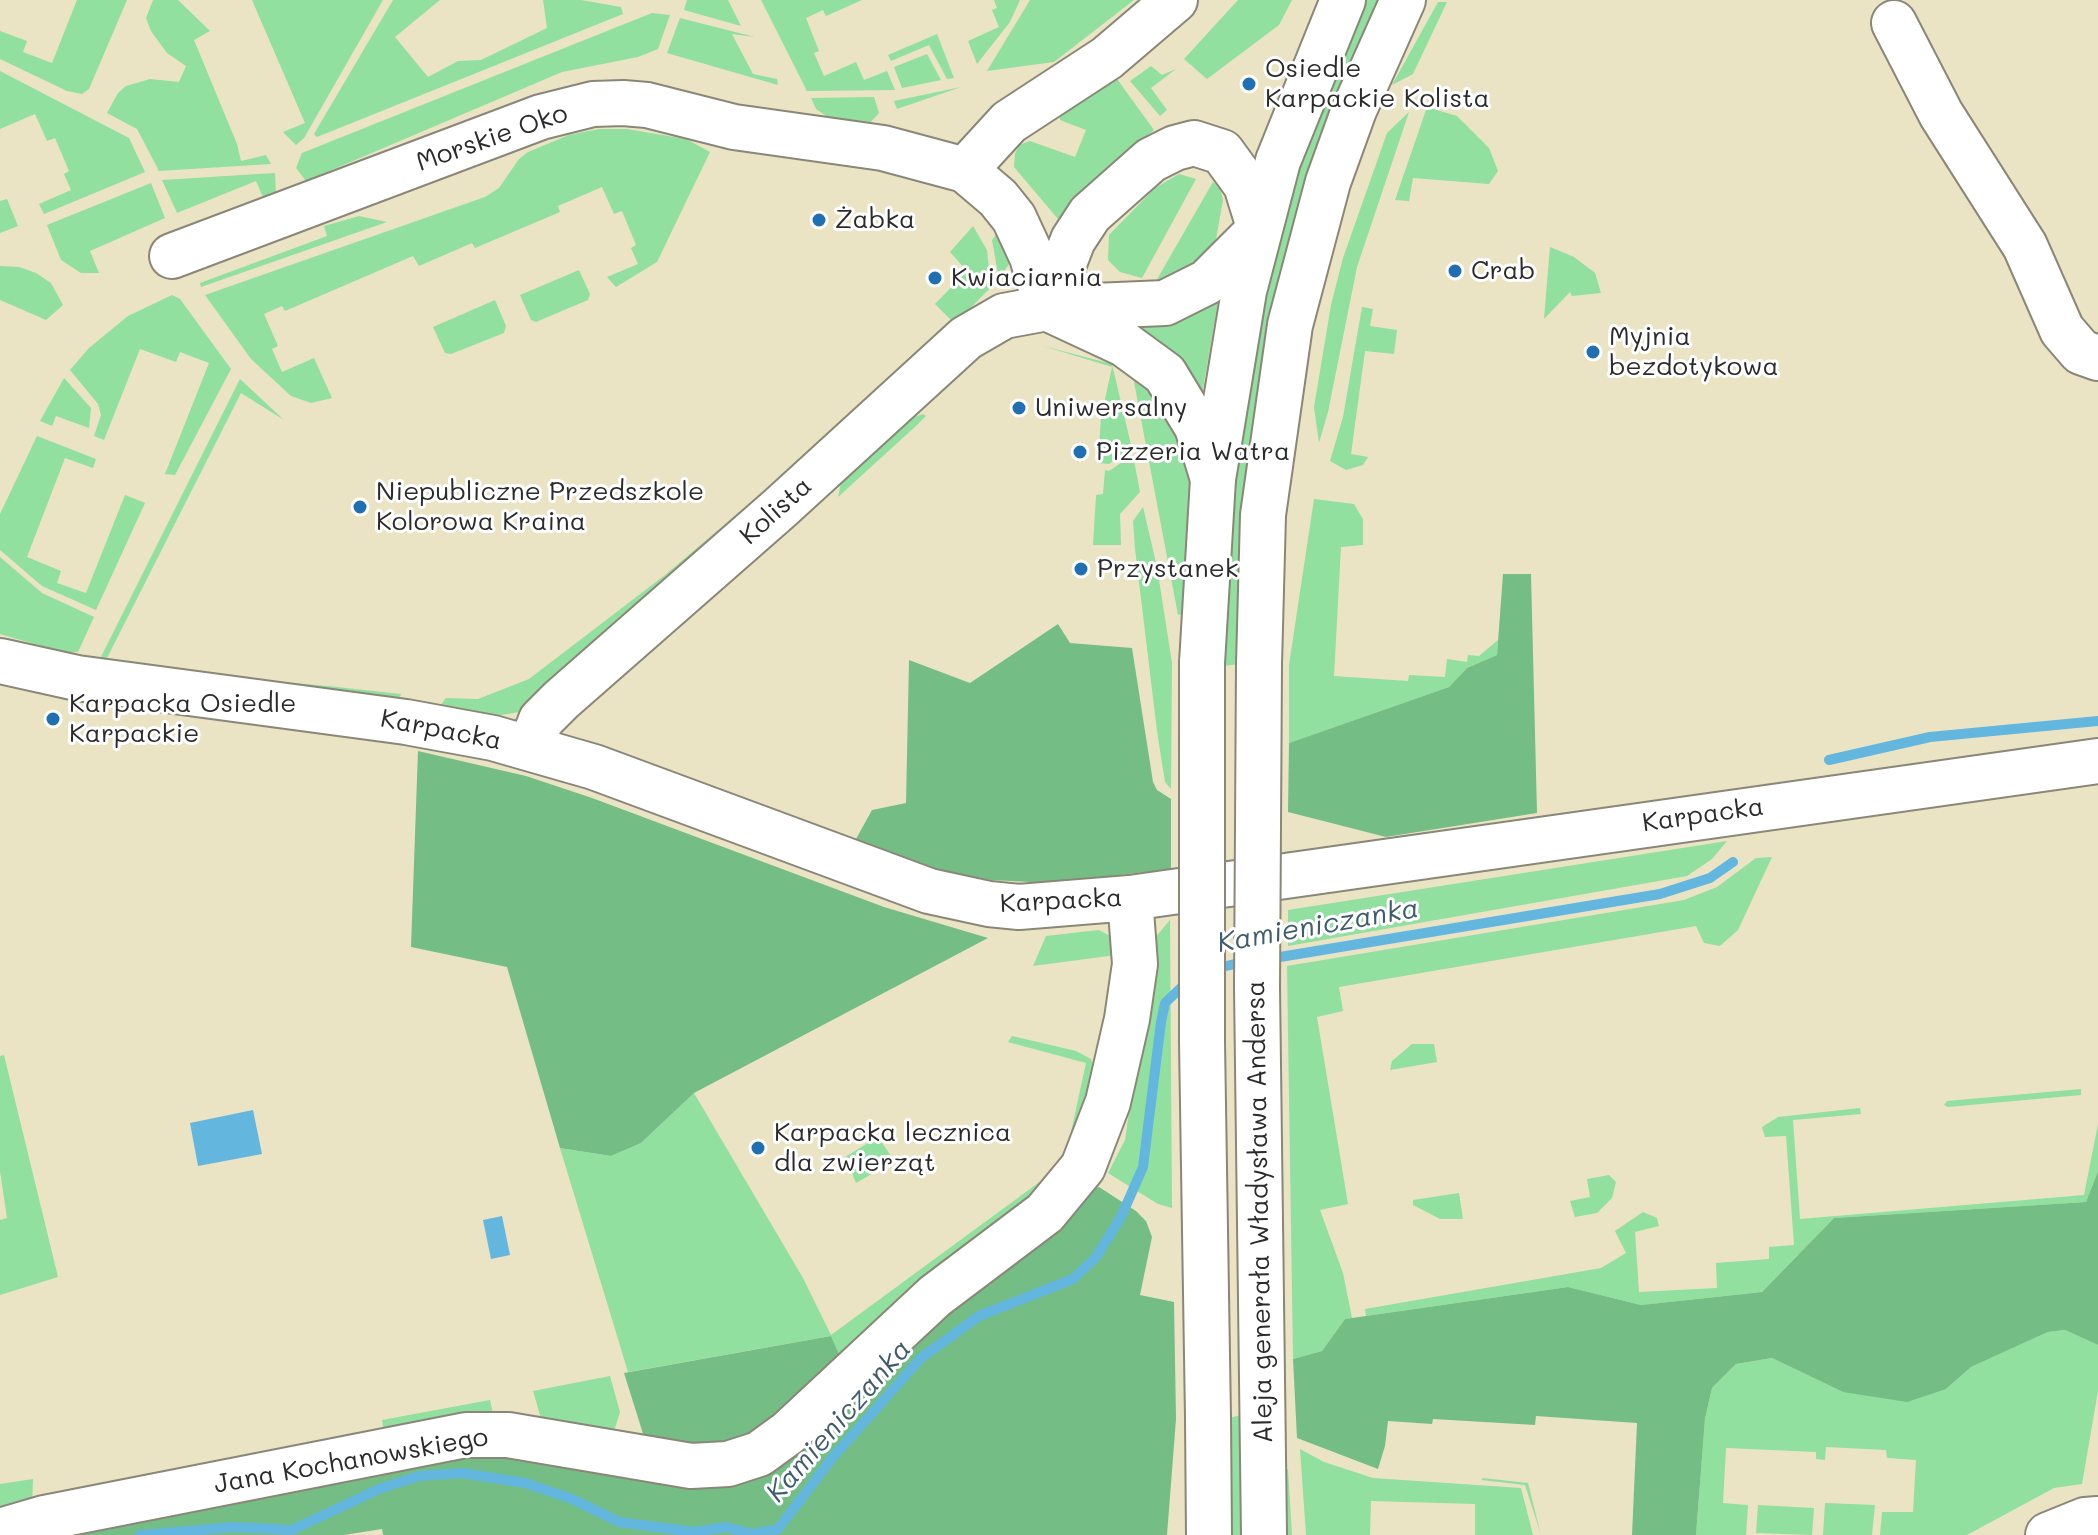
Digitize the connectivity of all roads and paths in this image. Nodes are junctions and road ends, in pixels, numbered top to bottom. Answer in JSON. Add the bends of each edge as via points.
{"nodes":[{"id":1,"x":1175,"y":0,"type":"edge"},
{"id":2,"x":1343,"y":0,"type":"edge"},
{"id":3,"x":1403,"y":0,"type":"edge"},
{"id":4,"x":1894,"y":23,"type":"dead end"},
{"id":5,"x":965,"y":170,"type":"junction"},
{"id":6,"x":1258,"y":229,"type":"junction"},
{"id":7,"x":172,"y":256,"type":"dead end"},
{"id":8,"x":1047,"y":308,"type":"junction"},
{"id":9,"x":2098,"y":358,"type":"edge"},
{"id":10,"x":1213,"y":479,"type":"junction"},
{"id":11,"x":0,"y":661,"type":"edge"},
{"id":12,"x":530,"y":748,"type":"junction"},
{"id":13,"x":2098,"y":761,"type":"edge"},
{"id":14,"x":1130,"y":898,"type":"junction"},
{"id":15,"x":2098,"y":1519,"type":"edge"},
{"id":16,"x":0,"y":1531,"type":"edge"},
{"id":17,"x":1209,"y":1535,"type":"edge"},
{"id":18,"x":1264,"y":1535,"type":"edge"},
{"id":19,"x":2048,"y":1535,"type":"edge"}],
"edges":[{"from":1,"to":5,"type":"street","via":[[1107,58],[1009,122]]},
{"from":2,"to":6,"type":"street","name":"Aleja generała Władysława Andersa","via":[[1278,161]]},
{"from":3,"to":18,"type":"street","name":"Aleja generała Władysława Andersa","bridge":true,"via":[[1328,182],[1290,325],[1263,515],[1256,840]]},
{"from":4,"to":9,"type":"street","via":[[1941,114],[2025,246],[2062,330],[2081,352]]},
{"from":5,"to":7,"type":"street","name":"Morskie Oko","via":[[883,148],[734,127],[647,105],[593,104],[541,117]]},
{"from":5,"to":8,"type":"street","name":"Morskie Oko","via":[[1014,218]]},
{"from":6,"to":8,"type":"street","name":"Kolista","via":[[1207,282],[1165,303]]},
{"from":6,"to":8,"type":"street","via":[[1246,185],[1222,152],[1194,143],[1175,148],[1151,160],[1090,214],[1073,240]]},
{"from":6,"to":10,"type":"street","name":"Aleja generała Władysława Andersa"},
{"from":8,"to":10,"type":"street","via":[[1124,344],[1165,374],[1194,418]]},
{"from":8,"to":12,"type":"street","name":"Kolista","via":[[1004,316],[966,338],[561,700],[541,720]]},
{"from":10,"to":17,"type":"street","name":"Aleja generała Władysława Andersa","bridge":true,"via":[[1202,663]]},
{"from":11,"to":12,"type":"street","name":"Karpacka","via":[[132,686],[406,722]]},
{"from":12,"to":14,"type":"street","name":"Karpacka","via":[[956,898],[1019,907]]},
{"from":13,"to":14,"type":"street","name":"Karpacka"},
{"from":14,"to":16,"type":"street","name":"Jana Kochanowskiego","via":[[1135,964],[1127,1019],[1108,1102],[1083,1167],[1045,1213],[935,1296],[759,1454],[728,1464],[691,1466],[508,1435],[466,1435]]},
{"from":15,"to":19,"type":"street"}]}
